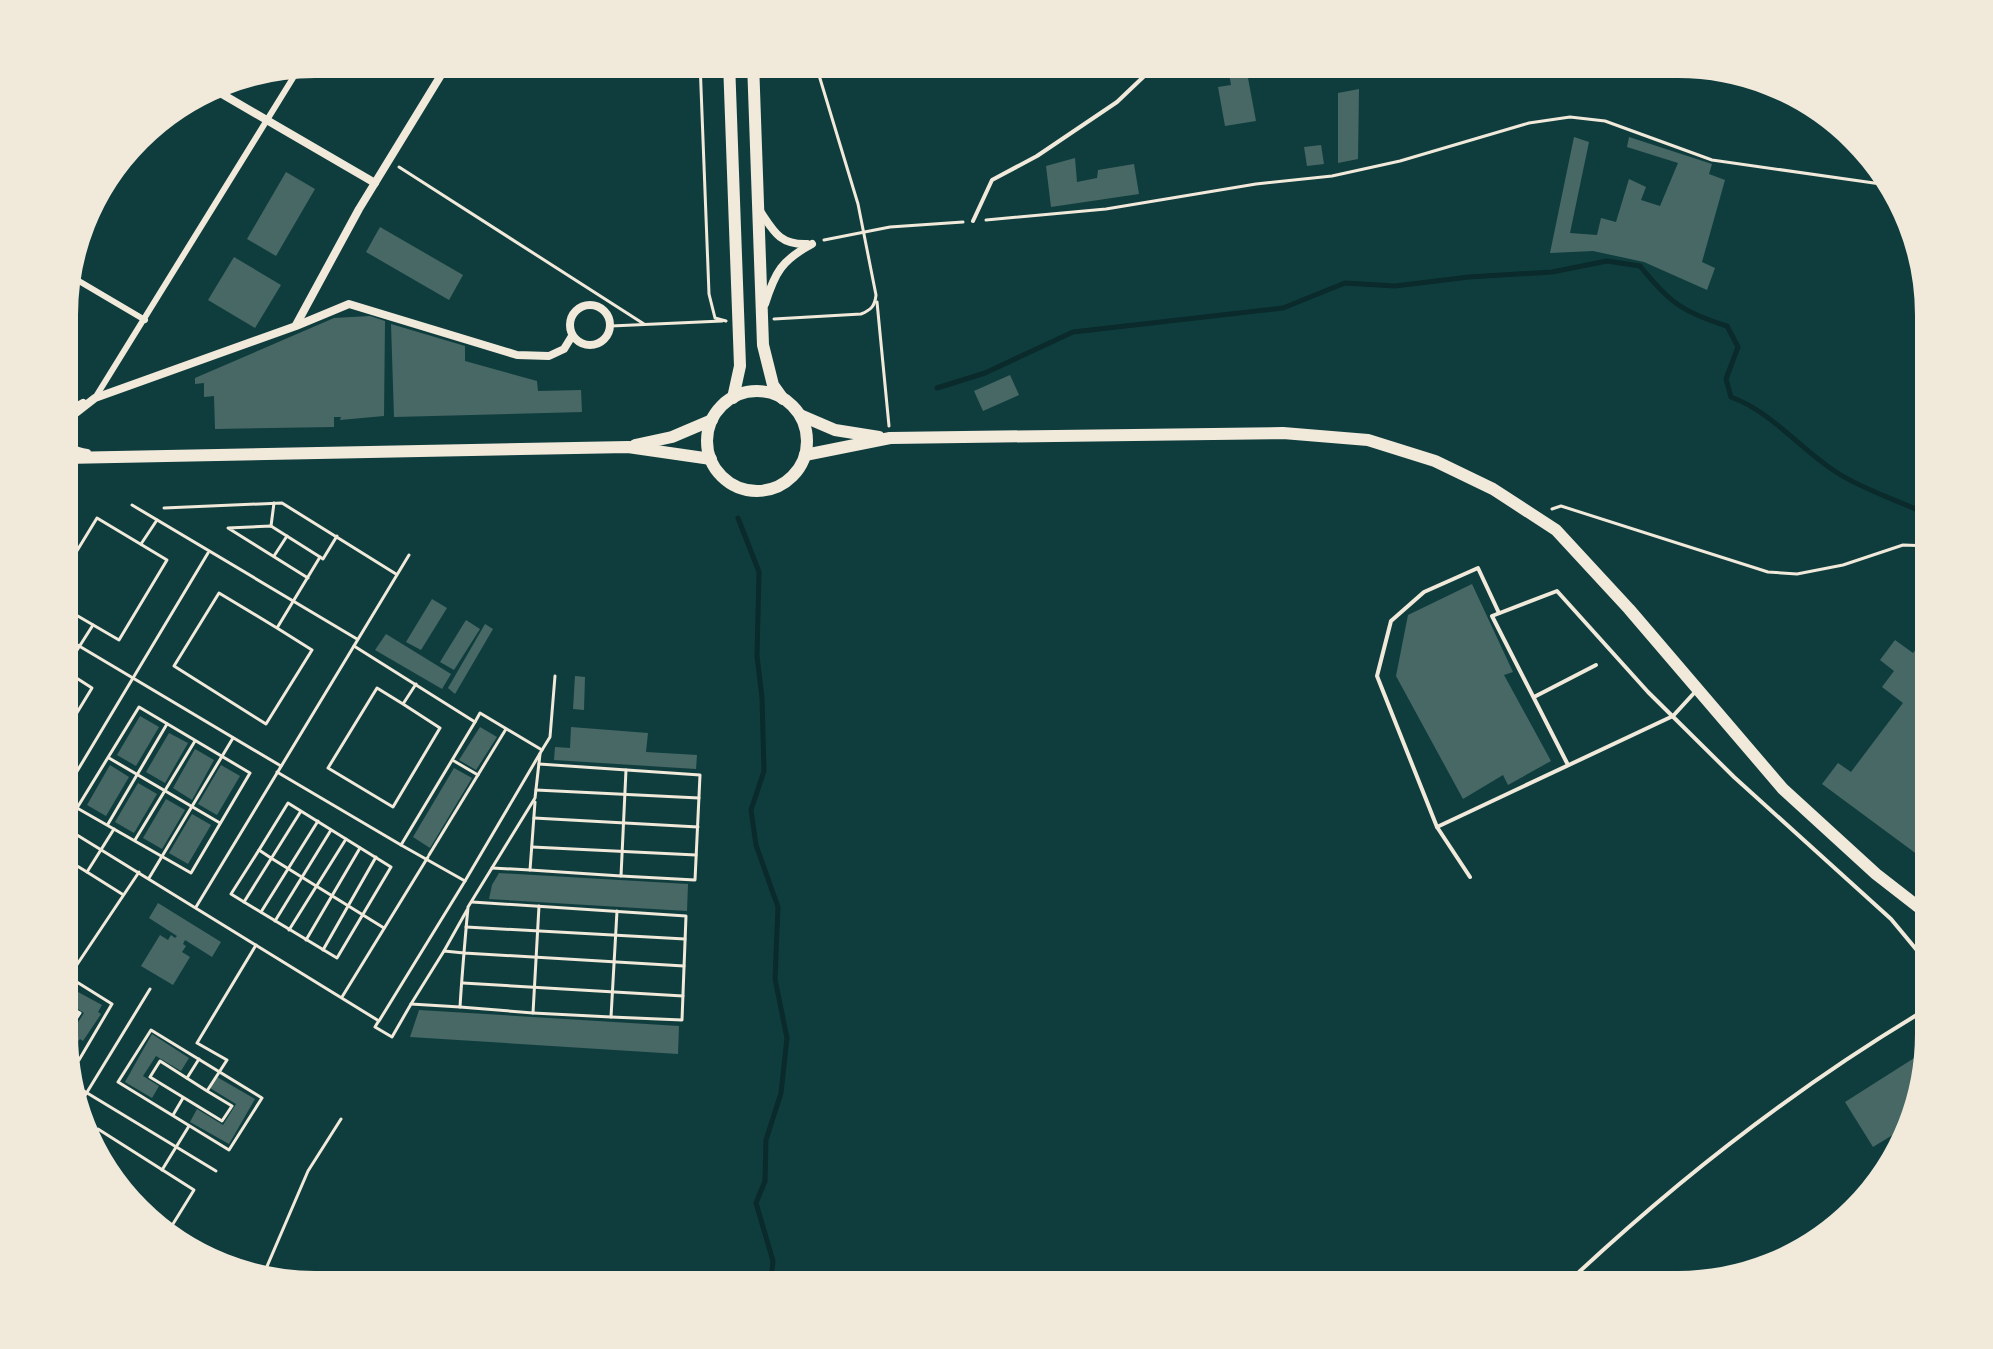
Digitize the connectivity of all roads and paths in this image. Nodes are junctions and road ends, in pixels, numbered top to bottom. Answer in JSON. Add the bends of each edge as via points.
{"nodes":[{"id":1,"x":441,"y":76,"type":"edge"},
{"id":2,"x":701,"y":76,"type":"edge"},
{"id":3,"x":729,"y":76,"type":"edge"},
{"id":4,"x":754,"y":76,"type":"edge"},
{"id":5,"x":819,"y":76,"type":"edge"},
{"id":6,"x":1144,"y":76,"type":"edge"},
{"id":7,"x":293,"y":77,"type":"edge"},
{"id":8,"x":224,"y":95,"type":"edge"},
{"id":9,"x":267,"y":119,"type":"junction"},
{"id":10,"x":389,"y":161,"type":"junction"},
{"id":11,"x":375,"y":183,"type":"junction"},
{"id":12,"x":1877,"y":183,"type":"edge"},
{"id":13,"x":759,"y":209,"type":"junction"},
{"id":14,"x":973,"y":221,"type":"junction"},
{"id":15,"x":863,"y":231,"type":"junction"},
{"id":16,"x":812,"y":244,"type":"junction"},
{"id":17,"x":79,"y":281,"type":"edge"},
{"id":18,"x":876,"y":295,"type":"junction"},
{"id":19,"x":762,"y":316,"type":"junction"},
{"id":20,"x":145,"y":320,"type":"junction"},
{"id":21,"x":732,"y":321,"type":"junction"},
{"id":22,"x":644,"y":324,"type":"junction"},
{"id":23,"x":296,"y":326,"type":"junction"},
{"id":24,"x":611,"y":326,"type":"junction"},
{"id":25,"x":572,"y":336,"type":"junction"},
{"id":26,"x":95,"y":398,"type":"junction"},
{"id":27,"x":733,"y":398,"type":"junction"},
{"id":28,"x":783,"y":399,"type":"junction"},
{"id":29,"x":76,"y":408,"type":"edge"},
{"id":30,"x":76,"y":413,"type":"edge"},
{"id":31,"x":800,"y":415,"type":"junction"},
{"id":32,"x":712,"y":420,"type":"junction"},
{"id":33,"x":890,"y":438,"type":"junction"},
{"id":34,"x":628,"y":447,"type":"junction"},
{"id":35,"x":76,"y":451,"type":"edge"},
{"id":36,"x":805,"y":455,"type":"junction"},
{"id":37,"x":104,"y":457,"type":"junction"},
{"id":38,"x":76,"y":458,"type":"edge"},
{"id":39,"x":711,"y":459,"type":"junction"},
{"id":40,"x":274,"y":503,"type":"junction"},
{"id":41,"x":132,"y":505,"type":"dead end"},
{"id":42,"x":164,"y":508,"type":"dead end"},
{"id":43,"x":1533,"y":515,"type":"junction"},
{"id":44,"x":157,"y":520,"type":"junction"},
{"id":45,"x":271,"y":526,"type":"junction"},
{"id":46,"x":287,"y":536,"type":"junction"},
{"id":47,"x":337,"y":536,"type":"junction"},
{"id":48,"x":141,"y":544,"type":"junction"},
{"id":49,"x":1916,"y":545,"type":"edge"},
{"id":50,"x":76,"y":552,"type":"edge"},
{"id":51,"x":208,"y":553,"type":"junction"},
{"id":52,"x":409,"y":555,"type":"dead end"},
{"id":53,"x":274,"y":557,"type":"junction"},
{"id":54,"x":320,"y":557,"type":"junction"},
{"id":55,"x":397,"y":574,"type":"junction"},
{"id":56,"x":308,"y":578,"type":"junction"},
{"id":57,"x":293,"y":602,"type":"junction"},
{"id":58,"x":1499,"y":613,"type":"junction"},
{"id":59,"x":76,"y":615,"type":"edge"},
{"id":60,"x":93,"y":625,"type":"junction"},
{"id":61,"x":277,"y":628,"type":"junction"},
{"id":62,"x":357,"y":639,"type":"junction"},
{"id":63,"x":76,"y":644,"type":"edge"},
{"id":64,"x":79,"y":646,"type":"junction"},
{"id":65,"x":354,"y":646,"type":"junction"},
{"id":66,"x":76,"y":651,"type":"edge"},
{"id":67,"x":1596,"y":665,"type":"dead end"},
{"id":68,"x":555,"y":676,"type":"dead end"},
{"id":69,"x":76,"y":678,"type":"edge"},
{"id":70,"x":132,"y":678,"type":"junction"},
{"id":71,"x":416,"y":684,"type":"junction"},
{"id":72,"x":1697,"y":690,"type":"junction"},
{"id":73,"x":1533,"y":698,"type":"junction"},
{"id":74,"x":403,"y":704,"type":"junction"},
{"id":75,"x":76,"y":714,"type":"edge"},
{"id":76,"x":1673,"y":716,"type":"junction"},
{"id":77,"x":475,"y":722,"type":"junction"},
{"id":78,"x":167,"y":724,"type":"junction"},
{"id":79,"x":506,"y":729,"type":"junction"},
{"id":80,"x":233,"y":738,"type":"junction"},
{"id":81,"x":195,"y":741,"type":"junction"},
{"id":82,"x":541,"y":752,"type":"junction"},
{"id":83,"x":108,"y":758,"type":"junction"},
{"id":84,"x":452,"y":760,"type":"junction"},
{"id":85,"x":1567,"y":763,"type":"junction"},
{"id":86,"x":539,"y":764,"type":"junction"},
{"id":87,"x":281,"y":766,"type":"junction"},
{"id":88,"x":626,"y":770,"type":"junction"},
{"id":89,"x":277,"y":772,"type":"junction"},
{"id":90,"x":76,"y":773,"type":"edge"},
{"id":91,"x":478,"y":775,"type":"junction"},
{"id":92,"x":536,"y":790,"type":"junction"},
{"id":93,"x":535,"y":798,"type":"junction"},
{"id":94,"x":699,"y":798,"type":"junction"},
{"id":95,"x":301,"y":811,"type":"junction"},
{"id":96,"x":534,"y":818,"type":"junction"},
{"id":97,"x":318,"y":821,"type":"junction"},
{"id":98,"x":220,"y":823,"type":"junction"},
{"id":99,"x":107,"y":826,"type":"junction"},
{"id":100,"x":698,"y":827,"type":"junction"},
{"id":101,"x":1437,"y":827,"type":"junction"},
{"id":102,"x":114,"y":829,"type":"junction"},
{"id":103,"x":331,"y":830,"type":"junction"},
{"id":104,"x":76,"y":834,"type":"edge"},
{"id":105,"x":346,"y":839,"type":"junction"},
{"id":106,"x":134,"y":841,"type":"junction"},
{"id":107,"x":401,"y":845,"type":"junction"},
{"id":108,"x":532,"y":847,"type":"junction"},
{"id":109,"x":360,"y":848,"type":"junction"},
{"id":110,"x":259,"y":850,"type":"junction"},
{"id":111,"x":696,"y":855,"type":"junction"},
{"id":112,"x":376,"y":857,"type":"junction"},
{"id":113,"x":271,"y":858,"type":"junction"},
{"id":114,"x":427,"y":858,"type":"junction"},
{"id":115,"x":76,"y":865,"type":"edge"},
{"id":116,"x":492,"y":868,"type":"junction"},
{"id":117,"x":530,"y":870,"type":"junction"},
{"id":118,"x":87,"y":872,"type":"junction"},
{"id":119,"x":139,"y":872,"type":"junction"},
{"id":120,"x":621,"y":876,"type":"junction"},
{"id":121,"x":1470,"y":877,"type":"dead end"},
{"id":122,"x":149,"y":878,"type":"junction"},
{"id":123,"x":465,"y":881,"type":"junction"},
{"id":124,"x":123,"y":895,"type":"junction"},
{"id":125,"x":244,"y":902,"type":"junction"},
{"id":126,"x":472,"y":902,"type":"junction"},
{"id":127,"x":1916,"y":905,"type":"edge"},
{"id":128,"x":539,"y":906,"type":"junction"},
{"id":129,"x":196,"y":907,"type":"junction"},
{"id":130,"x":468,"y":907,"type":"junction"},
{"id":131,"x":617,"y":911,"type":"junction"},
{"id":132,"x":261,"y":912,"type":"junction"},
{"id":133,"x":363,"y":915,"type":"junction"},
{"id":134,"x":275,"y":921,"type":"junction"},
{"id":135,"x":466,"y":927,"type":"junction"},
{"id":136,"x":384,"y":928,"type":"junction"},
{"id":137,"x":289,"y":930,"type":"junction"},
{"id":138,"x":685,"y":939,"type":"junction"},
{"id":139,"x":306,"y":940,"type":"junction"},
{"id":140,"x":256,"y":945,"type":"junction"},
{"id":141,"x":1916,"y":949,"type":"edge"},
{"id":142,"x":323,"y":950,"type":"junction"},
{"id":143,"x":444,"y":951,"type":"junction"},
{"id":144,"x":464,"y":953,"type":"junction"},
{"id":145,"x":76,"y":962,"type":"edge"},
{"id":146,"x":684,"y":966,"type":"junction"},
{"id":147,"x":76,"y":982,"type":"edge"},
{"id":148,"x":462,"y":983,"type":"junction"},
{"id":149,"x":534,"y":988,"type":"junction"},
{"id":150,"x":150,"y":989,"type":"dead end"},
{"id":151,"x":613,"y":992,"type":"junction"},
{"id":152,"x":683,"y":996,"type":"junction"},
{"id":153,"x":341,"y":998,"type":"junction"},
{"id":154,"x":411,"y":1004,"type":"junction"},
{"id":155,"x":460,"y":1007,"type":"junction"},
{"id":156,"x":533,"y":1013,"type":"junction"},
{"id":157,"x":1916,"y":1015,"type":"edge"},
{"id":158,"x":611,"y":1017,"type":"junction"},
{"id":159,"x":379,"y":1021,"type":"junction"},
{"id":160,"x":78,"y":1059,"type":"edge"},
{"id":161,"x":199,"y":1059,"type":"junction"},
{"id":162,"x":220,"y":1072,"type":"junction"},
{"id":163,"x":187,"y":1078,"type":"junction"},
{"id":164,"x":84,"y":1090,"type":"edge"},
{"id":165,"x":207,"y":1091,"type":"junction"},
{"id":166,"x":87,"y":1092,"type":"junction"},
{"id":167,"x":85,"y":1095,"type":"edge"},
{"id":168,"x":183,"y":1098,"type":"junction"},
{"id":169,"x":173,"y":1115,"type":"junction"},
{"id":170,"x":341,"y":1119,"type":"dead end"},
{"id":171,"x":189,"y":1126,"type":"junction"},
{"id":172,"x":97,"y":1131,"type":"edge"},
{"id":173,"x":176,"y":1147,"type":"junction"},
{"id":174,"x":162,"y":1170,"type":"junction"},
{"id":175,"x":216,"y":1171,"type":"dead end"},
{"id":176,"x":172,"y":1225,"type":"edge"},
{"id":177,"x":267,"y":1267,"type":"edge"},
{"id":178,"x":1580,"y":1272,"type":"edge"}],
"edges":[{"from":1,"to":10,"type":"street"},
{"from":2,"to":21,"type":"path","via":[[709,294],[715,318]]},
{"from":3,"to":21,"type":"main road"},
{"from":4,"to":13,"type":"main road"},
{"from":5,"to":15,"type":"path"},
{"from":6,"to":14,"type":"lane","via":[[1117,102],[992,180]]},
{"from":7,"to":9,"type":"street"},
{"from":8,"to":9,"type":"street"},
{"from":9,"to":11,"type":"street"},
{"from":9,"to":20,"type":"street"},
{"from":10,"to":11,"type":"street"},
{"from":10,"to":22,"type":"path"},
{"from":11,"to":23,"type":"street"},
{"from":12,"to":14,"type":"path","via":[[1712,160],[1605,121],[1570,117],[1529,123],[1332,176],[1106,209]]},
{"from":13,"to":16,"type":"street","via":[[790,245]]},
{"from":13,"to":19,"type":"main road"},
{"from":14,"to":15,"type":"path"},
{"from":15,"to":16,"type":"path"},
{"from":15,"to":18,"type":"path"},
{"from":16,"to":19,"type":"street","via":[[780,266]]},
{"from":17,"to":20,"type":"street"},
{"from":18,"to":19,"type":"path","via":[[870,310],[861,314]]},
{"from":18,"to":33,"type":"path"},
{"from":19,"to":28,"type":"main road","via":[[770,377]]},
{"from":20,"to":26,"type":"street"},
{"from":21,"to":22,"type":"path"},
{"from":21,"to":27,"type":"main road","via":[[739,379]]},
{"from":22,"to":24,"type":"path"},
{"from":23,"to":25,"type":"street","via":[[349,304],[517,355],[549,356],[564,349]]},
{"from":23,"to":26,"type":"street"},
{"from":24,"to":25,"type":"street","via":[[596,345]]},
{"from":24,"to":25,"type":"street","via":[[606,313],[588,305],[572,316]]},
{"from":26,"to":29,"type":"street"},
{"from":26,"to":30,"type":"street"},
{"from":27,"to":28,"type":"main road","via":[[758,391]]},
{"from":27,"to":32,"type":"main road"},
{"from":28,"to":31,"type":"main road"},
{"from":31,"to":33,"type":"main road","via":[[835,430]]},
{"from":31,"to":36,"type":"main road"},
{"from":32,"to":34,"type":"main road"},
{"from":32,"to":39,"type":"main road"},
{"from":33,"to":36,"type":"main road"},
{"from":33,"to":43,"type":"main road","via":[[1283,433],[1368,440],[1435,461]]},
{"from":34,"to":37,"type":"main road"},
{"from":34,"to":39,"type":"main road"},
{"from":35,"to":37,"type":"street"},
{"from":36,"to":39,"type":"main road","via":[[788,481],[760,491],[730,483]]},
{"from":37,"to":38,"type":"main road"},
{"from":40,"to":42,"type":"path"},
{"from":40,"to":45,"type":"path"},
{"from":40,"to":47,"type":"path"},
{"from":41,"to":44,"type":"path"},
{"from":43,"to":49,"type":"path","via":[[1561,506],[1768,572],[1797,574]]},
{"from":43,"to":72,"type":"main road","via":[[1556,530]]},
{"from":44,"to":48,"type":"path"},
{"from":44,"to":51,"type":"path"},
{"from":45,"to":46,"type":"path"},
{"from":45,"to":53,"type":"path","via":[[228,528]]},
{"from":46,"to":53,"type":"path"},
{"from":46,"to":54,"type":"path"},
{"from":47,"to":54,"type":"path"},
{"from":47,"to":55,"type":"path"},
{"from":48,"to":50,"type":"path","via":[[97,518]]},
{"from":48,"to":60,"type":"path","via":[[167,560],[119,640]]},
{"from":51,"to":57,"type":"path"},
{"from":51,"to":70,"type":"path"},
{"from":52,"to":55,"type":"path"},
{"from":53,"to":56,"type":"path"},
{"from":54,"to":56,"type":"path"},
{"from":55,"to":62,"type":"path"},
{"from":56,"to":57,"type":"path"},
{"from":57,"to":61,"type":"path"},
{"from":57,"to":62,"type":"path"},
{"from":58,"to":73,"type":"lane","via":[[1492,616]]},
{"from":58,"to":76,"type":"lane","via":[[1557,591]]},
{"from":58,"to":101,"type":"lane","via":[[1478,568],[1424,592],[1391,621],[1377,676]]},
{"from":59,"to":60,"type":"path"},
{"from":60,"to":64,"type":"path"},
{"from":61,"to":61,"type":"path","via":[[312,650],[266,724],[174,666],[219,593]]},
{"from":62,"to":65,"type":"path"},
{"from":63,"to":64,"type":"path"},
{"from":64,"to":66,"type":"path"},
{"from":64,"to":70,"type":"path"},
{"from":65,"to":71,"type":"path"},
{"from":65,"to":87,"type":"path"},
{"from":67,"to":73,"type":"lane"},
{"from":68,"to":82,"type":"path","via":[[550,737]]},
{"from":69,"to":75,"type":"path","via":[[92,688]]},
{"from":70,"to":80,"type":"path"},
{"from":70,"to":90,"type":"path"},
{"from":71,"to":74,"type":"path"},
{"from":71,"to":77,"type":"path"},
{"from":72,"to":76,"type":"lane"},
{"from":72,"to":127,"type":"main road","via":[[1783,789]]},
{"from":73,"to":85,"type":"lane"},
{"from":74,"to":74,"type":"path","via":[[440,728],[393,807],[328,768],[377,688]]},
{"from":76,"to":85,"type":"lane"},
{"from":76,"to":141,"type":"lane","via":[[1891,919]]},
{"from":77,"to":79,"type":"path","via":[[480,713]]},
{"from":77,"to":84,"type":"path"},
{"from":78,"to":81,"type":"path"},
{"from":78,"to":83,"type":"path","via":[[139,707]]},
{"from":78,"to":99,"type":"path"},
{"from":79,"to":82,"type":"path"},
{"from":79,"to":91,"type":"path"},
{"from":80,"to":87,"type":"path"},
{"from":80,"to":122,"type":"path"},
{"from":81,"to":98,"type":"path","via":[[250,773]]},
{"from":81,"to":106,"type":"path"},
{"from":82,"to":86,"type":"path"},
{"from":82,"to":123,"type":"path"},
{"from":83,"to":98,"type":"path"},
{"from":83,"to":99,"type":"path","via":[[77,808]]},
{"from":84,"to":91,"type":"path"},
{"from":84,"to":107,"type":"path"},
{"from":85,"to":101,"type":"lane"},
{"from":86,"to":88,"type":"path"},
{"from":86,"to":92,"type":"path"},
{"from":87,"to":89,"type":"path"},
{"from":88,"to":94,"type":"path","via":[[700,775]]},
{"from":88,"to":120,"type":"path"},
{"from":89,"to":107,"type":"path"},
{"from":89,"to":129,"type":"path"},
{"from":91,"to":114,"type":"path"},
{"from":92,"to":93,"type":"path"},
{"from":92,"to":94,"type":"path"},
{"from":93,"to":96,"type":"path"},
{"from":93,"to":116,"type":"path"},
{"from":94,"to":100,"type":"path"},
{"from":95,"to":97,"type":"path"},
{"from":95,"to":110,"type":"path","via":[[288,803]]},
{"from":95,"to":113,"type":"path"},
{"from":96,"to":100,"type":"path"},
{"from":96,"to":108,"type":"path"},
{"from":97,"to":103,"type":"path"},
{"from":97,"to":132,"type":"path"},
{"from":98,"to":106,"type":"path","via":[[191,873]]},
{"from":99,"to":102,"type":"path"},
{"from":100,"to":111,"type":"path"},
{"from":101,"to":121,"type":"lane"},
{"from":102,"to":106,"type":"path"},
{"from":102,"to":118,"type":"path"},
{"from":103,"to":105,"type":"path"},
{"from":103,"to":134,"type":"path"},
{"from":104,"to":119,"type":"path"},
{"from":105,"to":109,"type":"path"},
{"from":105,"to":137,"type":"path"},
{"from":107,"to":114,"type":"path"},
{"from":108,"to":111,"type":"path"},
{"from":108,"to":117,"type":"path"},
{"from":109,"to":112,"type":"path"},
{"from":109,"to":139,"type":"path"},
{"from":110,"to":113,"type":"path"},
{"from":110,"to":125,"type":"path","via":[[231,894]]},
{"from":111,"to":120,"type":"path","via":[[695,880]]},
{"from":112,"to":133,"type":"path","via":[[391,867]]},
{"from":112,"to":142,"type":"path"},
{"from":113,"to":125,"type":"path"},
{"from":113,"to":133,"type":"path"},
{"from":114,"to":123,"type":"path"},
{"from":114,"to":136,"type":"path"},
{"from":115,"to":118,"type":"path"},
{"from":116,"to":117,"type":"path"},
{"from":116,"to":126,"type":"path"},
{"from":117,"to":120,"type":"path"},
{"from":118,"to":124,"type":"path"},
{"from":119,"to":122,"type":"path"},
{"from":119,"to":124,"type":"path"},
{"from":122,"to":129,"type":"path"},
{"from":123,"to":159,"type":"path"},
{"from":124,"to":145,"type":"path"},
{"from":125,"to":132,"type":"path"},
{"from":126,"to":128,"type":"path"},
{"from":126,"to":130,"type":"path"},
{"from":128,"to":131,"type":"path"},
{"from":128,"to":149,"type":"path"},
{"from":129,"to":140,"type":"path"},
{"from":130,"to":135,"type":"path"},
{"from":130,"to":143,"type":"path"},
{"from":131,"to":138,"type":"path","via":[[686,916]]},
{"from":131,"to":151,"type":"path"},
{"from":132,"to":134,"type":"path"},
{"from":133,"to":136,"type":"path"},
{"from":133,"to":142,"type":"path","via":[[337,958]]},
{"from":134,"to":137,"type":"path"},
{"from":135,"to":138,"type":"path"},
{"from":135,"to":144,"type":"path"},
{"from":136,"to":153,"type":"path"},
{"from":137,"to":139,"type":"path"},
{"from":138,"to":146,"type":"path"},
{"from":139,"to":142,"type":"path"},
{"from":140,"to":153,"type":"path"},
{"from":140,"to":162,"type":"path","via":[[197,1043],[227,1060]]},
{"from":143,"to":144,"type":"path"},
{"from":143,"to":154,"type":"path"},
{"from":144,"to":146,"type":"path"},
{"from":144,"to":148,"type":"path"},
{"from":146,"to":152,"type":"path"},
{"from":147,"to":160,"type":"path","via":[[112,1004]]},
{"from":148,"to":149,"type":"path"},
{"from":148,"to":155,"type":"path"},
{"from":149,"to":151,"type":"path"},
{"from":149,"to":156,"type":"path"},
{"from":150,"to":166,"type":"path"},
{"from":151,"to":152,"type":"path"},
{"from":151,"to":158,"type":"path"},
{"from":152,"to":158,"type":"path","via":[[682,1020]]},
{"from":153,"to":159,"type":"path"},
{"from":154,"to":155,"type":"path"},
{"from":154,"to":159,"type":"path","via":[[392,1037],[375,1027]]},
{"from":155,"to":156,"type":"path"},
{"from":156,"to":158,"type":"path"},
{"from":157,"to":178,"type":"lane","via":[[1860,1049],[1732,1142]]},
{"from":161,"to":162,"type":"path"},
{"from":161,"to":163,"type":"path"},
{"from":161,"to":169,"type":"path","via":[[151,1030],[118,1082]]},
{"from":162,"to":165,"type":"path"},
{"from":162,"to":171,"type":"path","via":[[262,1098],[229,1150]]},
{"from":163,"to":165,"type":"path"},
{"from":163,"to":168,"type":"path","via":[[160,1061],[150,1077]]},
{"from":164,"to":166,"type":"path"},
{"from":165,"to":168,"type":"path","via":[[232,1106],[222,1121]]},
{"from":166,"to":167,"type":"path"},
{"from":166,"to":173,"type":"path"},
{"from":168,"to":169,"type":"path"},
{"from":169,"to":171,"type":"path"},
{"from":170,"to":177,"type":"path","via":[[308,1171]]},
{"from":171,"to":173,"type":"path"},
{"from":172,"to":174,"type":"path"},
{"from":173,"to":174,"type":"path"},
{"from":173,"to":175,"type":"path"},
{"from":174,"to":176,"type":"path","via":[[194,1190]]}]}
